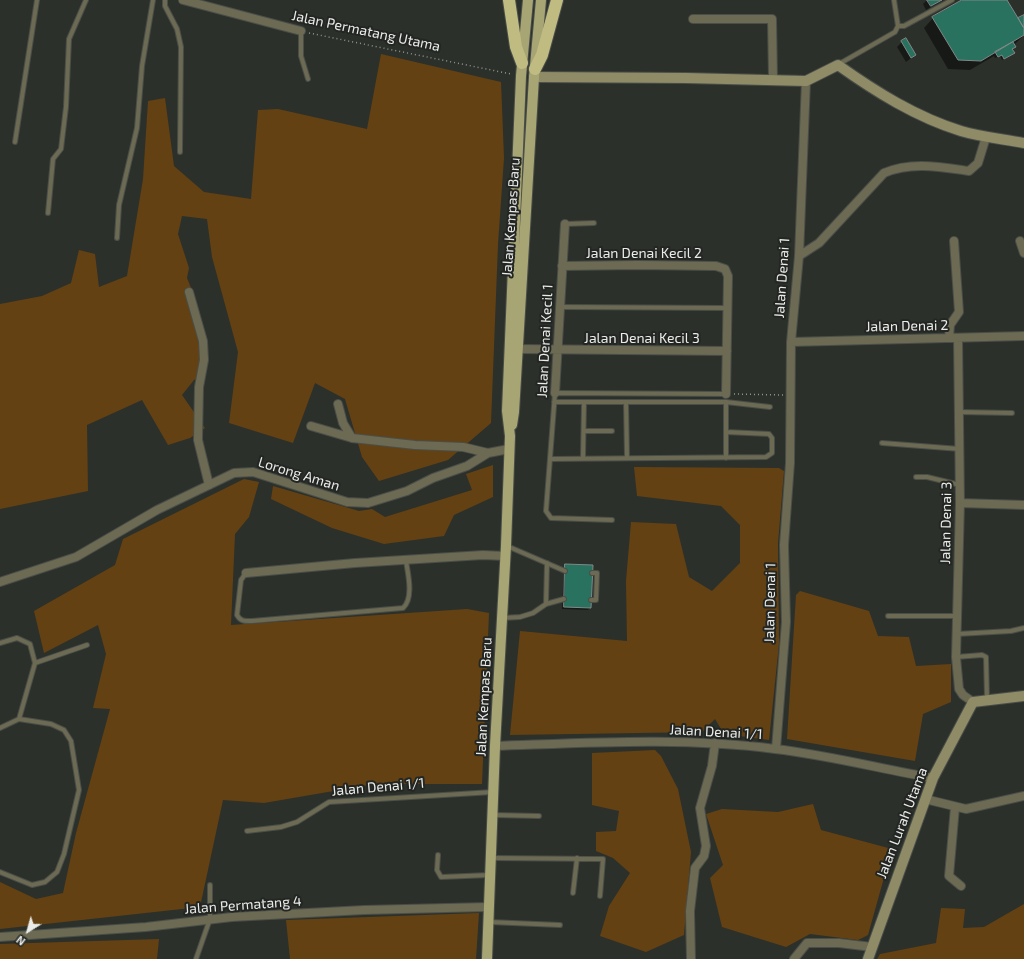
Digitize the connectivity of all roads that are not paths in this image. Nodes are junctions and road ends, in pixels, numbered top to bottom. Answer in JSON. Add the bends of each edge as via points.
{"nodes":[{"id":1,"x":37,"y":0,"type":"edge"},
{"id":2,"x":86,"y":0,"type":"edge"},
{"id":3,"x":153,"y":0,"type":"edge"},
{"id":4,"x":165,"y":0,"type":"edge"},
{"id":5,"x":183,"y":0,"type":"edge"},
{"id":6,"x":508,"y":0,"type":"edge"},
{"id":7,"x":528,"y":0,"type":"edge"},
{"id":8,"x":541,"y":0,"type":"edge"},
{"id":9,"x":557,"y":0,"type":"edge"},
{"id":10,"x":894,"y":0,"type":"edge"},
{"id":11,"x":952,"y":0,"type":"edge"},
{"id":12,"x":693,"y":19,"type":"dead end"},
{"id":13,"x":898,"y":26,"type":"junction"},
{"id":14,"x":301,"y":32,"type":"joint"},
{"id":15,"x":522,"y":63,"type":"junction"},
{"id":16,"x":838,"y":65,"type":"junction"},
{"id":17,"x":534,"y":73,"type":"junction"},
{"id":18,"x":308,"y":79,"type":"dead end"},
{"id":19,"x":773,"y":79,"type":"junction"},
{"id":20,"x":806,"y":81,"type":"junction"},
{"id":21,"x":986,"y":137,"type":"junction"},
{"id":22,"x":15,"y":142,"type":"dead end"},
{"id":23,"x":1024,"y":143,"type":"edge"},
{"id":24,"x":180,"y":152,"type":"dead end"},
{"id":25,"x":48,"y":213,"type":"dead end"},
{"id":26,"x":594,"y":223,"type":"dead end"},
{"id":27,"x":565,"y":224,"type":"joint"},
{"id":28,"x":117,"y":238,"type":"dead end"},
{"id":29,"x":954,"y":241,"type":"dead end"},
{"id":30,"x":1020,"y":241,"type":"dead end"},
{"id":31,"x":1024,"y":253,"type":"edge"},
{"id":32,"x":799,"y":256,"type":"junction"},
{"id":33,"x":562,"y":266,"type":"junction"},
{"id":34,"x":189,"y":292,"type":"dead end"},
{"id":35,"x":560,"y":307,"type":"junction"},
{"id":36,"x":727,"y":308,"type":"junction"},
{"id":37,"x":1024,"y":336,"type":"edge"},
{"id":38,"x":949,"y":338,"type":"junction"},
{"id":39,"x":958,"y":338,"type":"junction"},
{"id":40,"x":791,"y":342,"type":"junction"},
{"id":41,"x":517,"y":349,"type":"junction"},
{"id":42,"x":557,"y":350,"type":"junction"},
{"id":43,"x":727,"y":351,"type":"junction"},
{"id":44,"x":555,"y":393,"type":"junction"},
{"id":45,"x":726,"y":398,"type":"junction"},
{"id":46,"x":554,"y":402,"type":"junction"},
{"id":47,"x":584,"y":402,"type":"junction"},
{"id":48,"x":626,"y":402,"type":"junction"},
{"id":49,"x":338,"y":404,"type":"dead end"},
{"id":50,"x":770,"y":407,"type":"dead end"},
{"id":51,"x":958,"y":412,"type":"junction"},
{"id":52,"x":1012,"y":413,"type":"dead end"},
{"id":53,"x":311,"y":426,"type":"dead end"},
{"id":54,"x":612,"y":431,"type":"dead end"},
{"id":55,"x":584,"y":432,"type":"junction"},
{"id":56,"x":726,"y":432,"type":"junction"},
{"id":57,"x":510,"y":436,"type":"junction"},
{"id":58,"x":352,"y":438,"type":"junction"},
{"id":59,"x":882,"y":444,"type":"dead end"},
{"id":60,"x":509,"y":449,"type":"junction"},
{"id":61,"x":960,"y":449,"type":"junction"},
{"id":62,"x":488,"y":453,"type":"junction"},
{"id":63,"x":583,"y":458,"type":"junction"},
{"id":64,"x":627,"y":458,"type":"junction"},
{"id":65,"x":726,"y":458,"type":"junction"},
{"id":66,"x":551,"y":459,"type":"junction"},
{"id":67,"x":916,"y":477,"type":"dead end"},
{"id":68,"x":209,"y":485,"type":"junction"},
{"id":69,"x":960,"y":485,"type":"junction"},
{"id":70,"x":960,"y":503,"type":"junction"},
{"id":71,"x":1024,"y":505,"type":"edge"},
{"id":72,"x":612,"y":520,"type":"dead end"},
{"id":73,"x":506,"y":546,"type":"junction"},
{"id":74,"x":505,"y":556,"type":"junction"},
{"id":75,"x":406,"y":561,"type":"junction"},
{"id":76,"x":547,"y":563,"type":"junction"},
{"id":77,"x":565,"y":571,"type":"dead end"},
{"id":78,"x":246,"y":573,"type":"joint"},
{"id":79,"x":592,"y":573,"type":"dead end"},
{"id":80,"x":0,"y":582,"type":"edge"},
{"id":81,"x":564,"y":599,"type":"dead end"},
{"id":82,"x":591,"y":600,"type":"dead end"},
{"id":83,"x":546,"y":604,"type":"junction"},
{"id":84,"x":888,"y":616,"type":"dead end"},
{"id":85,"x":956,"y":616,"type":"junction"},
{"id":86,"x":502,"y":618,"type":"junction"},
{"id":87,"x":1024,"y":628,"type":"edge"},
{"id":88,"x":956,"y":634,"type":"junction"},
{"id":89,"x":0,"y":642,"type":"edge"},
{"id":90,"x":87,"y":645,"type":"dead end"},
{"id":91,"x":956,"y":657,"type":"junction"},
{"id":92,"x":34,"y":663,"type":"junction"},
{"id":93,"x":1024,"y":696,"type":"edge"},
{"id":94,"x":987,"y":700,"type":"junction"},
{"id":95,"x":973,"y":702,"type":"junction"},
{"id":96,"x":19,"y":719,"type":"junction"},
{"id":97,"x":0,"y":728,"type":"edge"},
{"id":98,"x":715,"y":743,"type":"junction"},
{"id":99,"x":495,"y":746,"type":"junction"},
{"id":100,"x":776,"y":749,"type":"junction"},
{"id":101,"x":933,"y":778,"type":"junction"},
{"id":102,"x":493,"y":792,"type":"junction"},
{"id":103,"x":1024,"y":796,"type":"edge"},
{"id":104,"x":925,"y":800,"type":"junction"},
{"id":105,"x":955,"y":807,"type":"junction"},
{"id":106,"x":492,"y":815,"type":"junction"},
{"id":107,"x":539,"y":816,"type":"dead end"},
{"id":108,"x":247,"y":832,"type":"dead end"},
{"id":109,"x":438,"y":855,"type":"dead end"},
{"id":110,"x":490,"y":858,"type":"junction"},
{"id":111,"x":577,"y":858,"type":"junction"},
{"id":112,"x":0,"y":872,"type":"edge"},
{"id":113,"x":490,"y":876,"type":"junction"},
{"id":114,"x":210,"y":885,"type":"dead end"},
{"id":115,"x":960,"y":886,"type":"dead end"},
{"id":116,"x":573,"y":893,"type":"dead end"},
{"id":117,"x":600,"y":896,"type":"dead end"},
{"id":118,"x":488,"y":907,"type":"junction"},
{"id":119,"x":210,"y":919,"type":"junction"},
{"id":120,"x":487,"y":922,"type":"junction"},
{"id":121,"x":560,"y":925,"type":"dead end"},
{"id":122,"x":0,"y":937,"type":"edge"},
{"id":123,"x":872,"y":947,"type":"junction"},
{"id":124,"x":196,"y":959,"type":"edge"},
{"id":125,"x":487,"y":959,"type":"edge"},
{"id":126,"x":691,"y":959,"type":"edge"},
{"id":127,"x":794,"y":959,"type":"edge"},
{"id":128,"x":868,"y":959,"type":"edge"}],
"edges":[{"from":1,"to":22,"type":"lane"},
{"from":2,"to":25,"type":"lane","via":[[69,39],[61,149],[53,159]]},
{"from":3,"to":28,"type":"lane","via":[[142,66],[137,128],[119,204]]},
{"from":4,"to":24,"type":"lane","via":[[181,47]]},
{"from":5,"to":14,"type":"street","name":"Jalan Permatang Utama"},
{"from":6,"to":15,"type":"highway","via":[[516,47]]},
{"from":7,"to":15,"type":"main road","name":"Jalan Kempas Baru"},
{"from":8,"to":17,"type":"main road","name":"Jalan Kempas Baru"},
{"from":9,"to":17,"type":"highway","via":[[542,55]]},
{"from":10,"to":13,"type":"lane"},
{"from":11,"to":13,"type":"lane","via":[[904,26]]},
{"from":12,"to":19,"type":"street","via":[[772,19]]},
{"from":13,"to":16,"type":"lane","via":[[895,32],[885,39]]},
{"from":14,"to":18,"type":"lane","via":[[301,56]]},
{"from":15,"to":57,"type":"main road","name":"Jalan Kempas Baru","via":[[507,411]]},
{"from":16,"to":20,"type":"street"},
{"from":16,"to":21,"type":"street","via":[[918,114],[961,131]]},
{"from":17,"to":19,"type":"street"},
{"from":17,"to":41,"type":"main road","name":"Jalan Kempas Baru"},
{"from":19,"to":20,"type":"street"},
{"from":20,"to":32,"type":"street","name":"Jalan Denai 1"},
{"from":21,"to":23,"type":"street"},
{"from":21,"to":32,"type":"street","via":[[978,163],[969,171],[915,166],[895,168],[884,173],[818,243]]},
{"from":26,"to":27,"type":"lane"},
{"from":27,"to":33,"type":"street","name":"Jalan Denai Kecil 1"},
{"from":29,"to":38,"type":"street","via":[[959,312],[950,326]]},
{"from":30,"to":31,"type":"street"},
{"from":32,"to":40,"type":"street","name":"Jalan Denai 1"},
{"from":33,"to":35,"type":"street","name":"Jalan Denai Kecil 1"},
{"from":33,"to":36,"type":"street","name":"Jalan Denai Kecil 2","via":[[716,266],[725,269],[728,276]]},
{"from":34,"to":68,"type":"street","via":[[203,341],[198,440]]},
{"from":35,"to":36,"type":"lane"},
{"from":35,"to":42,"type":"street","name":"Jalan Denai Kecil 1"},
{"from":36,"to":43,"type":"street"},
{"from":37,"to":39,"type":"street","name":"Jalan Denai 2"},
{"from":38,"to":39,"type":"street","name":"Jalan Denai 2"},
{"from":38,"to":40,"type":"street","name":"Jalan Denai 2"},
{"from":39,"to":51,"type":"street","name":"Jalan Denai 3"},
{"from":40,"to":100,"type":"street","name":"Jalan Denai 1","via":[[792,396],[784,545],[786,622]]},
{"from":41,"to":42,"type":"street","name":"Jalan Denai Kecil 3"},
{"from":41,"to":57,"type":"main road","name":"Jalan Kempas Baru","via":[[514,412]]},
{"from":42,"to":43,"type":"street","name":"Jalan Denai Kecil 3"},
{"from":42,"to":44,"type":"street","name":"Jalan Denai Kecil 1"},
{"from":43,"to":45,"type":"street"},
{"from":44,"to":45,"type":"lane"},
{"from":44,"to":46,"type":"lane","name":"Jalan Denai Kecil 1"},
{"from":45,"to":48,"type":"lane"},
{"from":45,"to":50,"type":"lane"},
{"from":45,"to":56,"type":"lane"},
{"from":46,"to":47,"type":"lane"},
{"from":46,"to":66,"type":"lane","name":"Jalan Denai Kecil 1"},
{"from":47,"to":48,"type":"lane"},
{"from":47,"to":55,"type":"lane"},
{"from":48,"to":64,"type":"lane"},
{"from":49,"to":58,"type":"street","via":[[343,423]]},
{"from":51,"to":52,"type":"lane"},
{"from":51,"to":61,"type":"street","name":"Jalan Denai 3"},
{"from":53,"to":58,"type":"street"},
{"from":54,"to":55,"type":"lane"},
{"from":55,"to":63,"type":"lane"},
{"from":56,"to":65,"type":"lane"},
{"from":56,"to":65,"type":"lane","via":[[768,434],[772,438],[773,450],[766,457]]},
{"from":57,"to":60,"type":"main road","name":"Jalan Kempas Baru"},
{"from":58,"to":62,"type":"street","via":[[463,447]]},
{"from":59,"to":61,"type":"lane"},
{"from":60,"to":62,"type":"street","name":"Lorong Aman"},
{"from":60,"to":73,"type":"main road","name":"Jalan Kempas Baru"},
{"from":61,"to":69,"type":"street","name":"Jalan Denai 3"},
{"from":62,"to":68,"type":"street","name":"Lorong Aman","via":[[467,466],[407,491],[368,503],[347,502],[250,472],[231,474]]},
{"from":63,"to":64,"type":"lane"},
{"from":63,"to":66,"type":"lane"},
{"from":64,"to":65,"type":"lane"},
{"from":66,"to":72,"type":"lane","name":"Jalan Denai Kecil 1","via":[[546,512],[548,515],[551,518]]},
{"from":67,"to":69,"type":"lane"},
{"from":68,"to":80,"type":"street","name":"Lorong Aman","via":[[157,510],[76,557]]},
{"from":69,"to":70,"type":"street","name":"Jalan Denai 3"},
{"from":70,"to":71,"type":"street"},
{"from":70,"to":85,"type":"street","name":"Jalan Denai 3"},
{"from":73,"to":74,"type":"main road","name":"Jalan Kempas Baru"},
{"from":73,"to":76,"type":"lane"},
{"from":74,"to":75,"type":"street","via":[[483,555]]},
{"from":74,"to":86,"type":"main road","name":"Jalan Kempas Baru"},
{"from":75,"to":78,"type":"street"},
{"from":75,"to":78,"type":"lane","via":[[408,602],[402,608],[267,620],[244,621],[237,616],[241,580]]},
{"from":76,"to":77,"type":"lane"},
{"from":76,"to":83,"type":"lane"},
{"from":79,"to":82,"type":"lane","via":[[597,573],[596,600]]},
{"from":81,"to":83,"type":"lane"},
{"from":83,"to":86,"type":"lane","via":[[533,613]]},
{"from":84,"to":85,"type":"lane"},
{"from":85,"to":88,"type":"street","name":"Jalan Denai 3"},
{"from":86,"to":99,"type":"main road","name":"Jalan Kempas Baru"},
{"from":87,"to":88,"type":"lane"},
{"from":88,"to":91,"type":"street","name":"Jalan Denai 3"},
{"from":89,"to":92,"type":"lane","via":[[17,638],[30,644]]},
{"from":90,"to":92,"type":"lane"},
{"from":91,"to":94,"type":"lane","via":[[982,655],[986,658]]},
{"from":91,"to":95,"type":"street","name":"Jalan Denai 3","via":[[959,689]]},
{"from":92,"to":96,"type":"lane"},
{"from":93,"to":94,"type":"street"},
{"from":94,"to":95,"type":"street"},
{"from":95,"to":101,"type":"street","name":"Jalan Lurah Utama"},
{"from":96,"to":97,"type":"lane"},
{"from":96,"to":112,"type":"lane","via":[[51,724],[64,730],[71,741],[79,790],[64,854],[56,872],[45,882],[32,885]]},
{"from":98,"to":99,"type":"street","name":"Jalan Denai 1/1","via":[[641,742]]},
{"from":98,"to":100,"type":"street","name":"Jalan Denai 1/1"},
{"from":98,"to":126,"type":"street","via":[[700,808],[706,846],[704,856],[694,868],[690,910]]},
{"from":99,"to":102,"type":"main road","name":"Jalan Kempas Baru"},
{"from":100,"to":101,"type":"street","name":"Jalan Denai 1/1"},
{"from":101,"to":104,"type":"street","name":"Jalan Lurah Utama"},
{"from":102,"to":106,"type":"main road","name":"Jalan Kempas Baru"},
{"from":102,"to":108,"type":"lane","name":"Jalan Denai 1/1","via":[[329,802],[297,822]]},
{"from":103,"to":105,"type":"street","via":[[966,809]]},
{"from":104,"to":105,"type":"street"},
{"from":104,"to":123,"type":"street","name":"Jalan Lurah Utama"},
{"from":105,"to":115,"type":"street","via":[[949,876]]},
{"from":106,"to":107,"type":"lane"},
{"from":106,"to":110,"type":"main road","name":"Jalan Kempas Baru"},
{"from":109,"to":113,"type":"lane","via":[[437,870],[441,877]]},
{"from":110,"to":111,"type":"lane"},
{"from":110,"to":113,"type":"main road","name":"Jalan Kempas Baru"},
{"from":111,"to":116,"type":"lane"},
{"from":111,"to":117,"type":"lane","via":[[602,859]]},
{"from":113,"to":118,"type":"main road","name":"Jalan Kempas Baru"},
{"from":114,"to":119,"type":"lane"},
{"from":118,"to":119,"type":"street","name":"Jalan Permatang 4","via":[[364,910]]},
{"from":118,"to":120,"type":"main road","name":"Jalan Kempas Baru"},
{"from":119,"to":122,"type":"street","name":"Jalan Permatang 4","via":[[146,927]]},
{"from":119,"to":124,"type":"lane"},
{"from":120,"to":121,"type":"lane"},
{"from":120,"to":125,"type":"main road","name":"Jalan Kempas Baru"},
{"from":123,"to":127,"type":"street","via":[[807,943]]},
{"from":123,"to":128,"type":"street","name":"Jalan Lurah Utama"}]}
